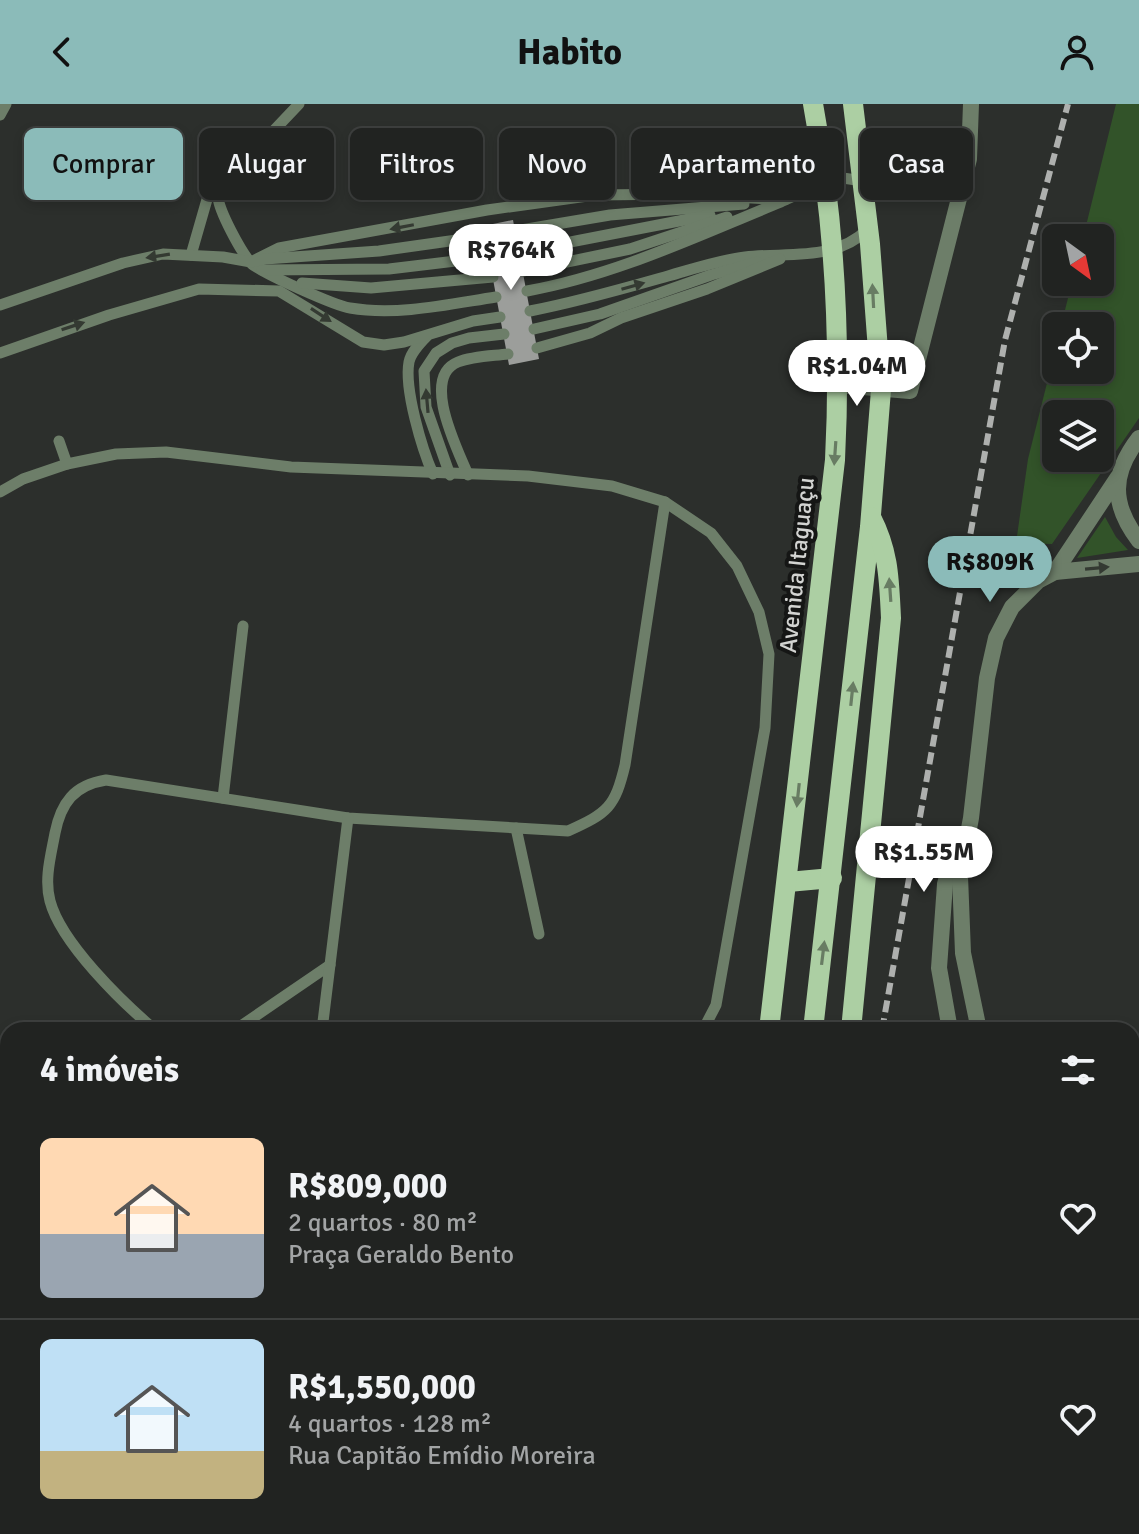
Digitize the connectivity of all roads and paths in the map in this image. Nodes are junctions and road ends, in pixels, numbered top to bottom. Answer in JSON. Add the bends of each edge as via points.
{"nodes":[{"id":1,"x":6,"y":104,"type":"edge"},
{"id":2,"x":299,"y":104,"type":"edge"},
{"id":3,"x":813,"y":104,"type":"edge"},
{"id":4,"x":853,"y":104,"type":"edge"},
{"id":5,"x":971,"y":104,"type":"edge"},
{"id":6,"x":0,"y":115,"type":"edge"},
{"id":7,"x":276,"y":128,"type":"edge"},
{"id":8,"x":816,"y":128,"type":"edge"},
{"id":9,"x":860,"y":158,"type":"edge"},
{"id":10,"x":631,"y":195,"type":"edge"},
{"id":11,"x":207,"y":200,"type":"edge"},
{"id":12,"x":219,"y":200,"type":"edge"},
{"id":13,"x":785,"y":200,"type":"junction"},
{"id":14,"x":827,"y":200,"type":"edge"},
{"id":15,"x":865,"y":200,"type":"edge"},
{"id":16,"x":868,"y":229,"type":"junction"},
{"id":17,"x":515,"y":231,"type":"dead end"},
{"id":18,"x":485,"y":236,"type":"dead end"},
{"id":19,"x":833,"y":249,"type":"junction"},
{"id":20,"x":519,"y":252,"type":"dead end"},
{"id":21,"x":191,"y":255,"type":"junction"},
{"id":22,"x":789,"y":256,"type":"junction"},
{"id":23,"x":489,"y":257,"type":"dead end"},
{"id":24,"x":251,"y":262,"type":"junction"},
{"id":25,"x":523,"y":271,"type":"dead end"},
{"id":26,"x":265,"y":273,"type":"junction"},
{"id":27,"x":493,"y":277,"type":"dead end"},
{"id":28,"x":527,"y":291,"type":"dead end"},
{"id":29,"x":496,"y":297,"type":"dead end"},
{"id":30,"x":0,"y":305,"type":"edge"},
{"id":31,"x":530,"y":311,"type":"dead end"},
{"id":32,"x":500,"y":317,"type":"dead end"},
{"id":33,"x":534,"y":329,"type":"dead end"},
{"id":34,"x":431,"y":333,"type":"junction"},
{"id":35,"x":504,"y":334,"type":"dead end"},
{"id":36,"x":537,"y":348,"type":"dead end"},
{"id":37,"x":0,"y":353,"type":"edge"},
{"id":38,"x":508,"y":354,"type":"dead end"},
{"id":39,"x":839,"y":385,"type":"junction"},
{"id":40,"x":881,"y":390,"type":"junction"},
{"id":41,"x":1139,"y":438,"type":"edge"},
{"id":42,"x":59,"y":441,"type":"dead end"},
{"id":43,"x":67,"y":464,"type":"junction"},
{"id":44,"x":433,"y":474,"type":"junction"},
{"id":45,"x":450,"y":475,"type":"junction"},
{"id":46,"x":468,"y":475,"type":"junction"},
{"id":47,"x":1118,"y":477,"type":"junction"},
{"id":48,"x":0,"y":492,"type":"edge"},
{"id":49,"x":665,"y":502,"type":"junction"},
{"id":50,"x":871,"y":517,"type":"junction"},
{"id":51,"x":1139,"y":541,"type":"edge"},
{"id":52,"x":1139,"y":564,"type":"edge"},
{"id":53,"x":1055,"y":572,"type":"junction"},
{"id":54,"x":243,"y":626,"type":"dead end"},
{"id":55,"x":978,"y":764,"type":"junction"},
{"id":56,"x":223,"y":798,"type":"junction"},
{"id":57,"x":348,"y":818,"type":"junction"},
{"id":58,"x":516,"y":828,"type":"junction"},
{"id":59,"x":832,"y":878,"type":"junction"},
{"id":60,"x":788,"y":882,"type":"junction"},
{"id":61,"x":539,"y":934,"type":"dead end"},
{"id":62,"x":330,"y":965,"type":"junction"},
{"id":63,"x":147,"y":1022,"type":"edge"},
{"id":64,"x":247,"y":1022,"type":"edge"},
{"id":65,"x":323,"y":1022,"type":"edge"},
{"id":66,"x":707,"y":1022,"type":"edge"},
{"id":67,"x":770,"y":1022,"type":"edge"},
{"id":68,"x":814,"y":1022,"type":"edge"},
{"id":69,"x":852,"y":1022,"type":"edge"},
{"id":70,"x":949,"y":1022,"type":"edge"},
{"id":71,"x":977,"y":1022,"type":"edge"}],
"edges":[{"from":1,"to":6,"type":"lane"},
{"from":2,"to":7,"type":"lane"},
{"from":3,"to":8,"type":"main road","name":"Avenida Itaguaçu"},
{"from":4,"to":9,"type":"main road"},
{"from":5,"to":40,"type":"street","via":[[969,159],[910,391]]},
{"from":10,"to":24,"type":"lane","one_way":true,"via":[[487,210],[279,248]]},
{"from":11,"to":21,"type":"lane"},
{"from":12,"to":24,"type":"lane"},
{"from":13,"to":17,"type":"lane","via":[[610,215]]},
{"from":13,"to":20,"type":"lane"},
{"from":13,"to":25,"type":"lane","via":[[630,249]]},
{"from":13,"to":28,"type":"lane","via":[[639,261],[569,284]]},
{"from":14,"to":19,"type":"main road","name":"Avenida Itaguaçu"},
{"from":15,"to":16,"type":"main road"},
{"from":16,"to":19,"type":"lane","via":[[855,242]]},
{"from":40,"to":16,"type":"main road","one_way":true},
{"from":18,"to":24,"type":"lane"},
{"from":19,"to":22,"type":"lane"},
{"from":19,"to":39,"type":"main road","name":"Avenida Itaguaçu"},
{"from":21,"to":24,"type":"lane"},
{"from":21,"to":30,"type":"lane","one_way":true,"via":[[163,254],[123,263]]},
{"from":31,"to":22,"type":"lane","one_way":true,"via":[[745,256]]},
{"from":22,"to":33,"type":"lane"},
{"from":22,"to":36,"type":"lane","via":[[590,333]]},
{"from":23,"to":26,"type":"lane","via":[[389,269]]},
{"from":24,"to":26,"type":"lane"},
{"from":26,"to":27,"type":"lane","via":[[313,285],[371,288]]},
{"from":26,"to":29,"type":"lane","via":[[347,308],[377,311]]},
{"from":32,"to":34,"type":"lane"},
{"from":37,"to":34,"type":"lane","one_way":true,"via":[[199,289],[279,291],[363,342],[384,345]]},
{"from":34,"to":44,"type":"lane","via":[[409,360],[409,377]]},
{"from":45,"to":35,"type":"lane","one_way":true,"via":[[426,407],[424,371],[436,353],[452,343]]},
{"from":38,"to":46,"type":"lane","via":[[455,363],[441,381],[446,421]]},
{"from":39,"to":40,"type":"street"},
{"from":39,"to":60,"type":"main road","name":"Avenida Itaguaçu","one_way":true},
{"from":40,"to":50,"type":"main road"},
{"from":41,"to":47,"type":"street"},
{"from":42,"to":43,"type":"lane"},
{"from":43,"to":44,"type":"lane","via":[[116,454],[166,452],[291,467]]},
{"from":43,"to":48,"type":"lane"},
{"from":44,"to":45,"type":"lane"},
{"from":45,"to":46,"type":"lane"},
{"from":46,"to":49,"type":"lane","via":[[612,486]]},
{"from":47,"to":51,"type":"street","via":[[1125,523]]},
{"from":47,"to":53,"type":"street"},
{"from":49,"to":58,"type":"lane","via":[[618,795],[598,818],[568,831]]},
{"from":49,"to":66,"type":"lane","via":[[711,533],[737,566],[759,612],[769,654],[765,728],[716,1005]]},
{"from":59,"to":50,"type":"main road","one_way":true},
{"from":69,"to":50,"type":"main road","one_way":true,"via":[[891,618],[883,540]]},
{"from":53,"to":52,"type":"street","one_way":true},
{"from":53,"to":55,"type":"street","via":[[1038,581],[1005,617],[996,638]]},
{"from":54,"to":56,"type":"lane"},
{"from":55,"to":70,"type":"street","via":[[945,884],[939,968]]},
{"from":55,"to":71,"type":"street","via":[[960,876],[963,953]]},
{"from":56,"to":57,"type":"lane"},
{"from":56,"to":63,"type":"lane","via":[[106,780],[88,782],[72,794],[58,818],[48,877],[50,901],[84,958]]},
{"from":57,"to":58,"type":"lane"},
{"from":57,"to":62,"type":"lane"},
{"from":58,"to":61,"type":"lane"},
{"from":59,"to":60,"type":"main road"},
{"from":68,"to":59,"type":"main road","one_way":true},
{"from":60,"to":67,"type":"main road","name":"Avenida Itaguaçu"},
{"from":62,"to":64,"type":"lane"},
{"from":62,"to":65,"type":"lane"}]}
